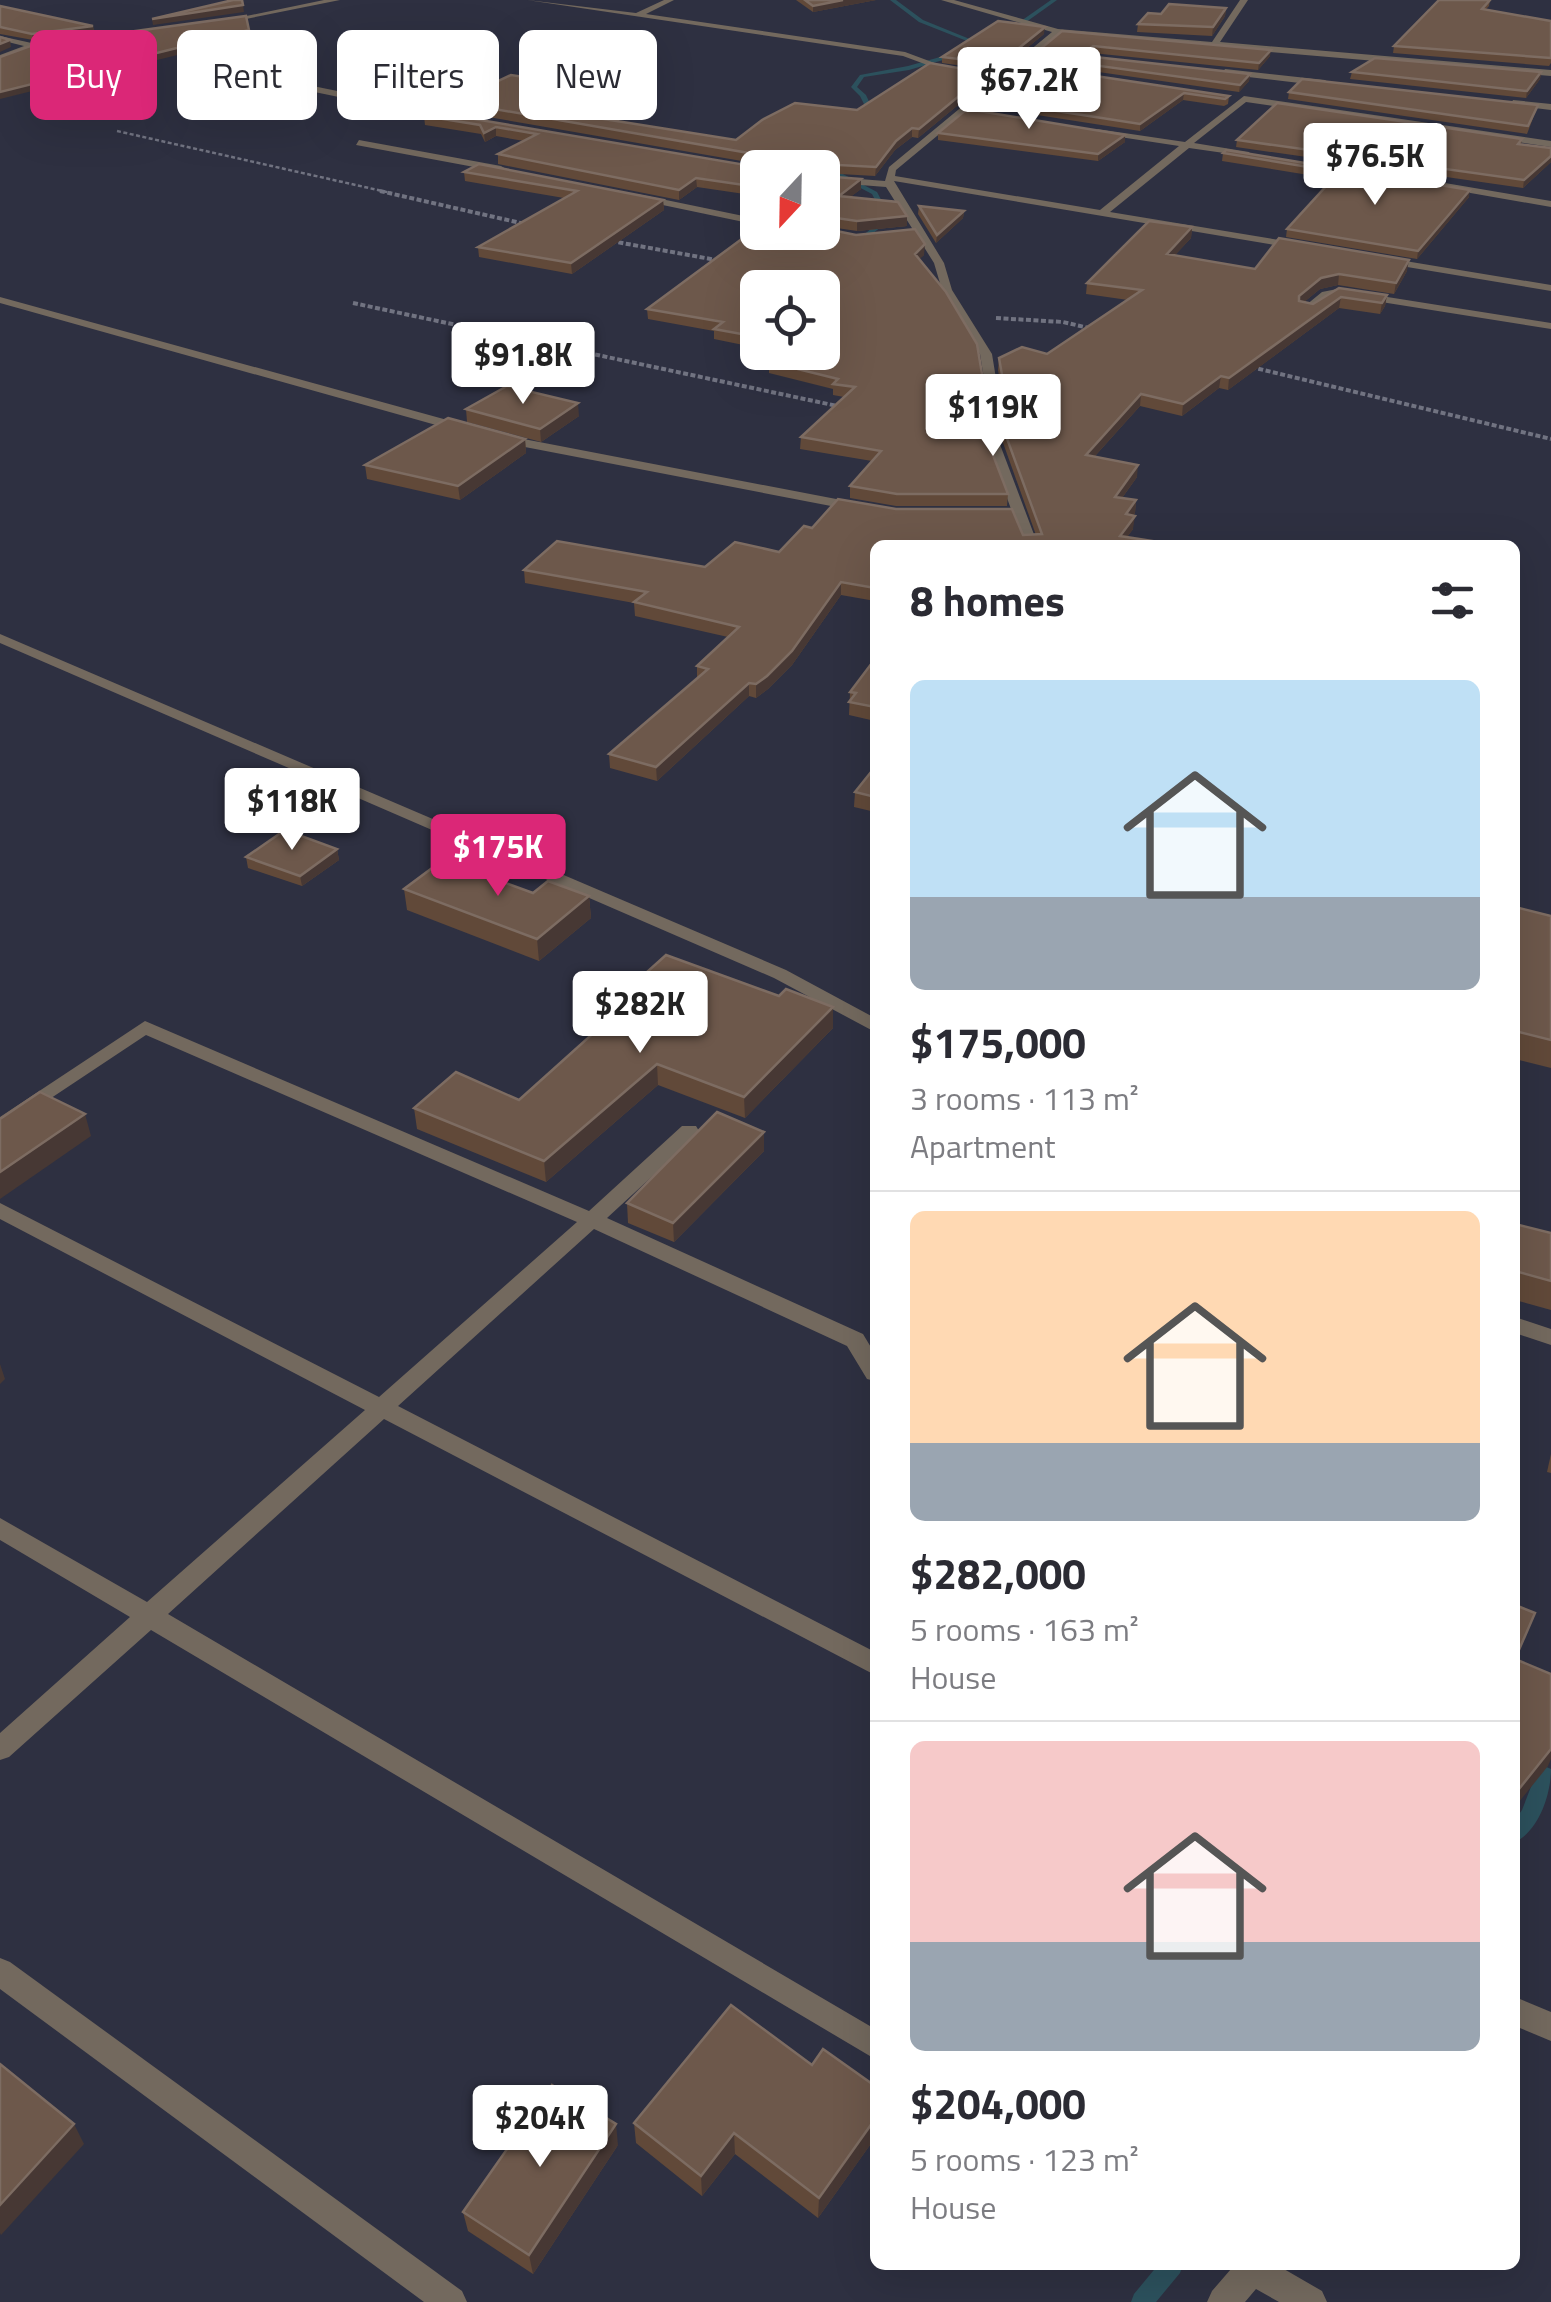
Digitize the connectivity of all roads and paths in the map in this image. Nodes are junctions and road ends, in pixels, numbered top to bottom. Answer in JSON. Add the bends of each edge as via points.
{"nodes":[{"id":1,"x":336,"y":0,"type":"edge"},
{"id":2,"x":531,"y":0,"type":"edge"},
{"id":3,"x":670,"y":0,"type":"edge"},
{"id":4,"x":945,"y":0,"type":"edge"},
{"id":5,"x":1244,"y":0,"type":"edge"},
{"id":6,"x":636,"y":16,"type":"junction"},
{"id":7,"x":210,"y":24,"type":"edge"},
{"id":8,"x":1058,"y":31,"type":"junction"},
{"id":9,"x":0,"y":38,"type":"edge"},
{"id":10,"x":1215,"y":44,"type":"junction"},
{"id":11,"x":30,"y":45,"type":"edge"},
{"id":12,"x":30,"y":47,"type":"edge"},
{"id":13,"x":1287,"y":49,"type":"junction"},
{"id":14,"x":0,"y":58,"type":"edge"},
{"id":15,"x":1209,"y":70,"type":"edge"},
{"id":16,"x":969,"y":73,"type":"edge"},
{"id":17,"x":1551,"y":73,"type":"edge"},
{"id":18,"x":985,"y":75,"type":"edge"},
{"id":19,"x":1265,"y":76,"type":"junction"},
{"id":20,"x":1000,"y":77,"type":"junction"},
{"id":21,"x":1342,"y":85,"type":"edge"},
{"id":22,"x":1227,"y":97,"type":"edge"},
{"id":23,"x":1244,"y":99,"type":"junction"},
{"id":24,"x":1494,"y":101,"type":"edge"},
{"id":25,"x":1551,"y":107,"type":"edge"},
{"id":26,"x":964,"y":109,"type":"junction"},
{"id":27,"x":983,"y":112,"type":"edge"},
{"id":28,"x":1096,"y":130,"type":"edge"},
{"id":29,"x":117,"y":131,"type":"dead end"},
{"id":30,"x":358,"y":142,"type":"dead end"},
{"id":31,"x":1551,"y":144,"type":"edge"},
{"id":32,"x":1190,"y":146,"type":"junction"},
{"id":33,"x":1266,"y":158,"type":"edge"},
{"id":34,"x":508,"y":170,"type":"edge"},
{"id":35,"x":840,"y":180,"type":"edge"},
{"id":36,"x":890,"y":181,"type":"junction"},
{"id":37,"x":1437,"y":185,"type":"edge"},
{"id":38,"x":622,"y":194,"type":"edge"},
{"id":39,"x":1551,"y":204,"type":"edge"},
{"id":40,"x":1102,"y":213,"type":"junction"},
{"id":41,"x":740,"y":218,"type":"edge"},
{"id":42,"x":525,"y":224,"type":"edge"},
{"id":43,"x":917,"y":232,"type":"junction"},
{"id":44,"x":903,"y":234,"type":"edge"},
{"id":45,"x":596,"y":239,"type":"edge"},
{"id":46,"x":1309,"y":248,"type":"edge"},
{"id":47,"x":1362,"y":257,"type":"edge"},
{"id":48,"x":738,"y":264,"type":"edge"},
{"id":49,"x":1486,"y":277,"type":"junction"},
{"id":50,"x":1479,"y":288,"type":"dead end"},
{"id":51,"x":1551,"y":288,"type":"edge"},
{"id":52,"x":0,"y":300,"type":"edge"},
{"id":53,"x":1472,"y":300,"type":"dead end"},
{"id":54,"x":353,"y":303,"type":"dead end"},
{"id":55,"x":1305,"y":310,"type":"edge"},
{"id":56,"x":1465,"y":312,"type":"junction"},
{"id":57,"x":966,"y":316,"type":"junction"},
{"id":58,"x":1551,"y":326,"type":"edge"},
{"id":59,"x":1100,"y":331,"type":"edge"},
{"id":60,"x":1250,"y":367,"type":"edge"},
{"id":61,"x":848,"y":408,"type":"edge"},
{"id":62,"x":1551,"y":438,"type":"edge"},
{"id":63,"x":878,"y":511,"type":"edge"},
{"id":64,"x":1028,"y":540,"type":"edge"},
{"id":65,"x":0,"y":638,"type":"edge"},
{"id":66,"x":870,"y":1023,"type":"edge"},
{"id":67,"x":0,"y":1126,"type":"edge"},
{"id":68,"x":688,"y":1130,"type":"dead end"},
{"id":69,"x":0,"y":1210,"type":"edge"},
{"id":70,"x":592,"y":1220,"type":"junction"},
{"id":71,"x":1520,"y":1327,"type":"edge"},
{"id":72,"x":1551,"y":1337,"type":"edge"},
{"id":73,"x":870,"y":1365,"type":"edge"},
{"id":74,"x":381,"y":1408,"type":"junction"},
{"id":75,"x":0,"y":1528,"type":"edge"},
{"id":76,"x":150,"y":1615,"type":"junction"},
{"id":77,"x":870,"y":1661,"type":"edge"},
{"id":78,"x":0,"y":1750,"type":"edge"},
{"id":79,"x":0,"y":1972,"type":"edge"},
{"id":80,"x":1520,"y":2013,"type":"edge"},
{"id":81,"x":1551,"y":2027,"type":"edge"},
{"id":82,"x":870,"y":2041,"type":"edge"},
{"id":83,"x":1248,"y":2270,"type":"edge"},
{"id":84,"x":1258,"y":2270,"type":"edge"},
{"id":85,"x":450,"y":2302,"type":"edge"},
{"id":86,"x":1223,"y":2302,"type":"edge"},
{"id":87,"x":1311,"y":2302,"type":"edge"}],
"edges":[{"from":1,"to":7,"type":"street"},
{"from":2,"to":6,"type":"street"},
{"from":3,"to":6,"type":"street"},
{"from":4,"to":8,"type":"street"},
{"from":5,"to":10,"type":"street"},
{"from":6,"to":16,"type":"street","via":[[906,54],[938,69]]},
{"from":8,"to":10,"type":"street"},
{"from":8,"to":20,"type":"street"},
{"from":9,"to":11,"type":"street"},
{"from":10,"to":13,"type":"street"},
{"from":12,"to":14,"type":"street"},
{"from":13,"to":17,"type":"street"},
{"from":13,"to":19,"type":"street"},
{"from":15,"to":19,"type":"street"},
{"from":18,"to":20,"type":"street"},
{"from":19,"to":21,"type":"street"},
{"from":19,"to":23,"type":"street"},
{"from":20,"to":26,"type":"street"},
{"from":22,"to":23,"type":"street"},
{"from":23,"to":31,"type":"street"},
{"from":23,"to":32,"type":"street"},
{"from":24,"to":25,"type":"street"},
{"from":26,"to":27,"type":"street"},
{"from":26,"to":36,"type":"street","via":[[892,169]]},
{"from":28,"to":32,"type":"street"},
{"from":29,"to":42,"type":"path"},
{"from":30,"to":34,"type":"street"},
{"from":32,"to":33,"type":"street"},
{"from":32,"to":40,"type":"street"},
{"from":35,"to":36,"type":"street"},
{"from":36,"to":40,"type":"street"},
{"from":36,"to":43,"type":"street"},
{"from":37,"to":39,"type":"street"},
{"from":38,"to":41,"type":"street"},
{"from":40,"to":46,"type":"street"},
{"from":43,"to":44,"type":"street"},
{"from":43,"to":57,"type":"street"},
{"from":45,"to":48,"type":"path"},
{"from":47,"to":49,"type":"street"},
{"from":49,"to":50,"type":"street"},
{"from":49,"to":51,"type":"street"},
{"from":52,"to":63,"type":"street","via":[[540,449]]},
{"from":53,"to":56,"type":"street"},
{"from":54,"to":61,"type":"path"},
{"from":55,"to":56,"type":"street","via":[[1337,292]]},
{"from":56,"to":58,"type":"street"},
{"from":57,"to":59,"type":"path"},
{"from":57,"to":64,"type":"street","via":[[986,354],[993,397],[987,426],[1011,514]]},
{"from":60,"to":62,"type":"path"},
{"from":65,"to":66,"type":"street","via":[[780,974]]},
{"from":67,"to":70,"type":"street","via":[[144,1028]]},
{"from":68,"to":70,"type":"street"},
{"from":69,"to":74,"type":"street"},
{"from":70,"to":73,"type":"street","via":[[855,1340]]},
{"from":70,"to":74,"type":"street"},
{"from":71,"to":72,"type":"street"},
{"from":74,"to":76,"type":"street"},
{"from":74,"to":77,"type":"street"},
{"from":75,"to":76,"type":"street"},
{"from":76,"to":78,"type":"street"},
{"from":76,"to":82,"type":"street"},
{"from":79,"to":85,"type":"street"},
{"from":80,"to":81,"type":"street"},
{"from":83,"to":86,"type":"street"},
{"from":84,"to":87,"type":"street"}]}
